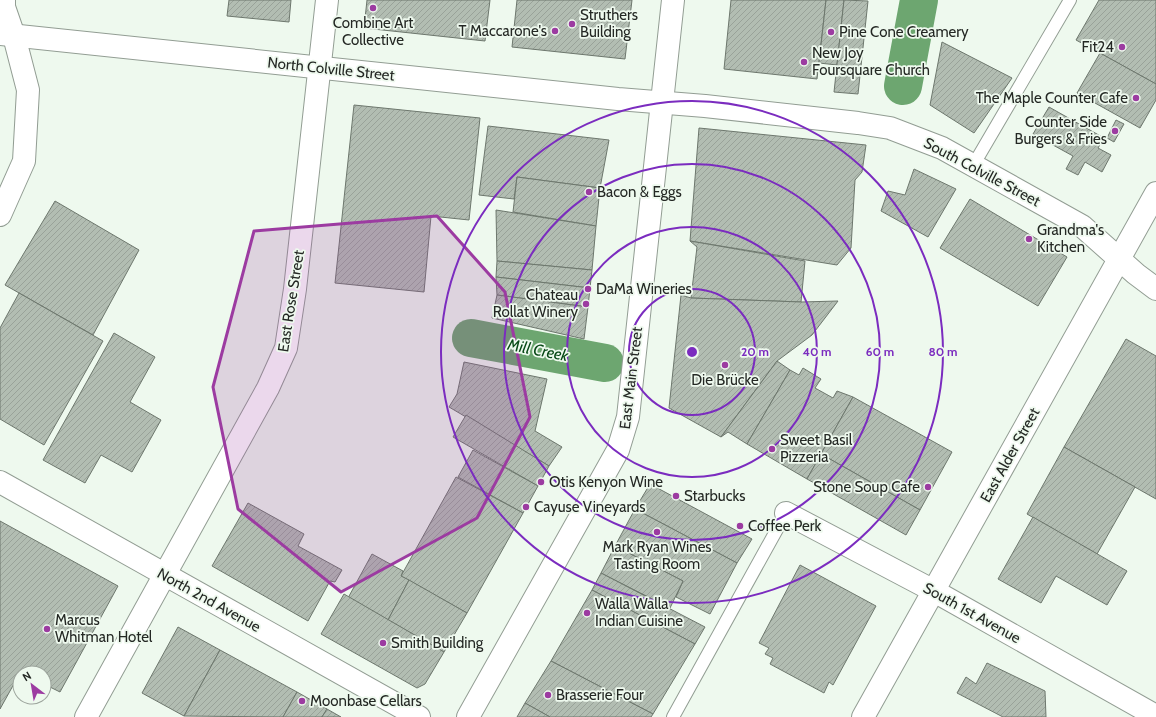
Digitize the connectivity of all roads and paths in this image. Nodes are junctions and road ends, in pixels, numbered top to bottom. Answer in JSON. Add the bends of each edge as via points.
{"nodes":[{"id":1,"x":4,"y":0,"type":"edge"},
{"id":2,"x":327,"y":0,"type":"edge"},
{"id":3,"x":673,"y":0,"type":"edge"},
{"id":4,"x":1070,"y":0,"type":"edge"},
{"id":5,"x":7,"y":35,"type":"edge"},
{"id":6,"x":320,"y":68,"type":"junction"},
{"id":7,"x":663,"y":103,"type":"junction"},
{"id":8,"x":974,"y":164,"type":"junction"},
{"id":9,"x":1156,"y":193,"type":"edge"},
{"id":10,"x":0,"y":216,"type":"edge"},
{"id":11,"x":1119,"y":260,"type":"junction"},
{"id":12,"x":1156,"y":289,"type":"edge"},
{"id":13,"x":0,"y":482,"type":"edge"},
{"id":14,"x":786,"y":513,"type":"joint"},
{"id":15,"x":166,"y":575,"type":"junction"},
{"id":16,"x":934,"y":591,"type":"junction"},
{"id":17,"x":1156,"y":716,"type":"edge"},
{"id":18,"x":86,"y":717,"type":"edge"},
{"id":19,"x":419,"y":717,"type":"edge"},
{"id":20,"x":468,"y":717,"type":"edge"},
{"id":21,"x":673,"y":717,"type":"edge"},
{"id":22,"x":864,"y":717,"type":"edge"}],
"edges":[{"from":1,"to":5,"type":"main road"},
{"from":2,"to":6,"type":"main road","name":"East Rose Street"},
{"from":3,"to":7,"type":"main road","name":"East Main Street"},
{"from":4,"to":8,"type":"lane"},
{"from":5,"to":6,"type":"main road","name":"North Colville Street"},
{"from":5,"to":10,"type":"main road","via":[[28,90],[24,161]]},
{"from":6,"to":7,"type":"main road","name":"North Colville Street"},
{"from":6,"to":15,"type":"main road","name":"East Rose Street","via":[[286,348],[268,388]]},
{"from":7,"to":8,"type":"main road","name":"South Colville Street","via":[[890,128],[942,148]]},
{"from":7,"to":20,"type":"main road","name":"East Main Street","via":[[624,435],[618,450]]},
{"from":8,"to":11,"type":"main road","name":"South Colville Street","via":[[1082,226]]},
{"from":9,"to":11,"type":"main road","name":"East Alder Street"},
{"from":11,"to":12,"type":"main road","name":"South Colville Street"},
{"from":11,"to":16,"type":"main road","name":"East Alder Street"},
{"from":13,"to":15,"type":"main road","name":"North 2nd Avenue"},
{"from":14,"to":16,"type":"main road","name":"South 1st Avenue"},
{"from":14,"to":21,"type":"lane"},
{"from":15,"to":18,"type":"main road","name":"East Rose Street"},
{"from":15,"to":19,"type":"main road","name":"North 2nd Avenue"},
{"from":16,"to":17,"type":"main road","name":"South 1st Avenue"},
{"from":16,"to":22,"type":"main road","name":"East Alder Street"}]}
